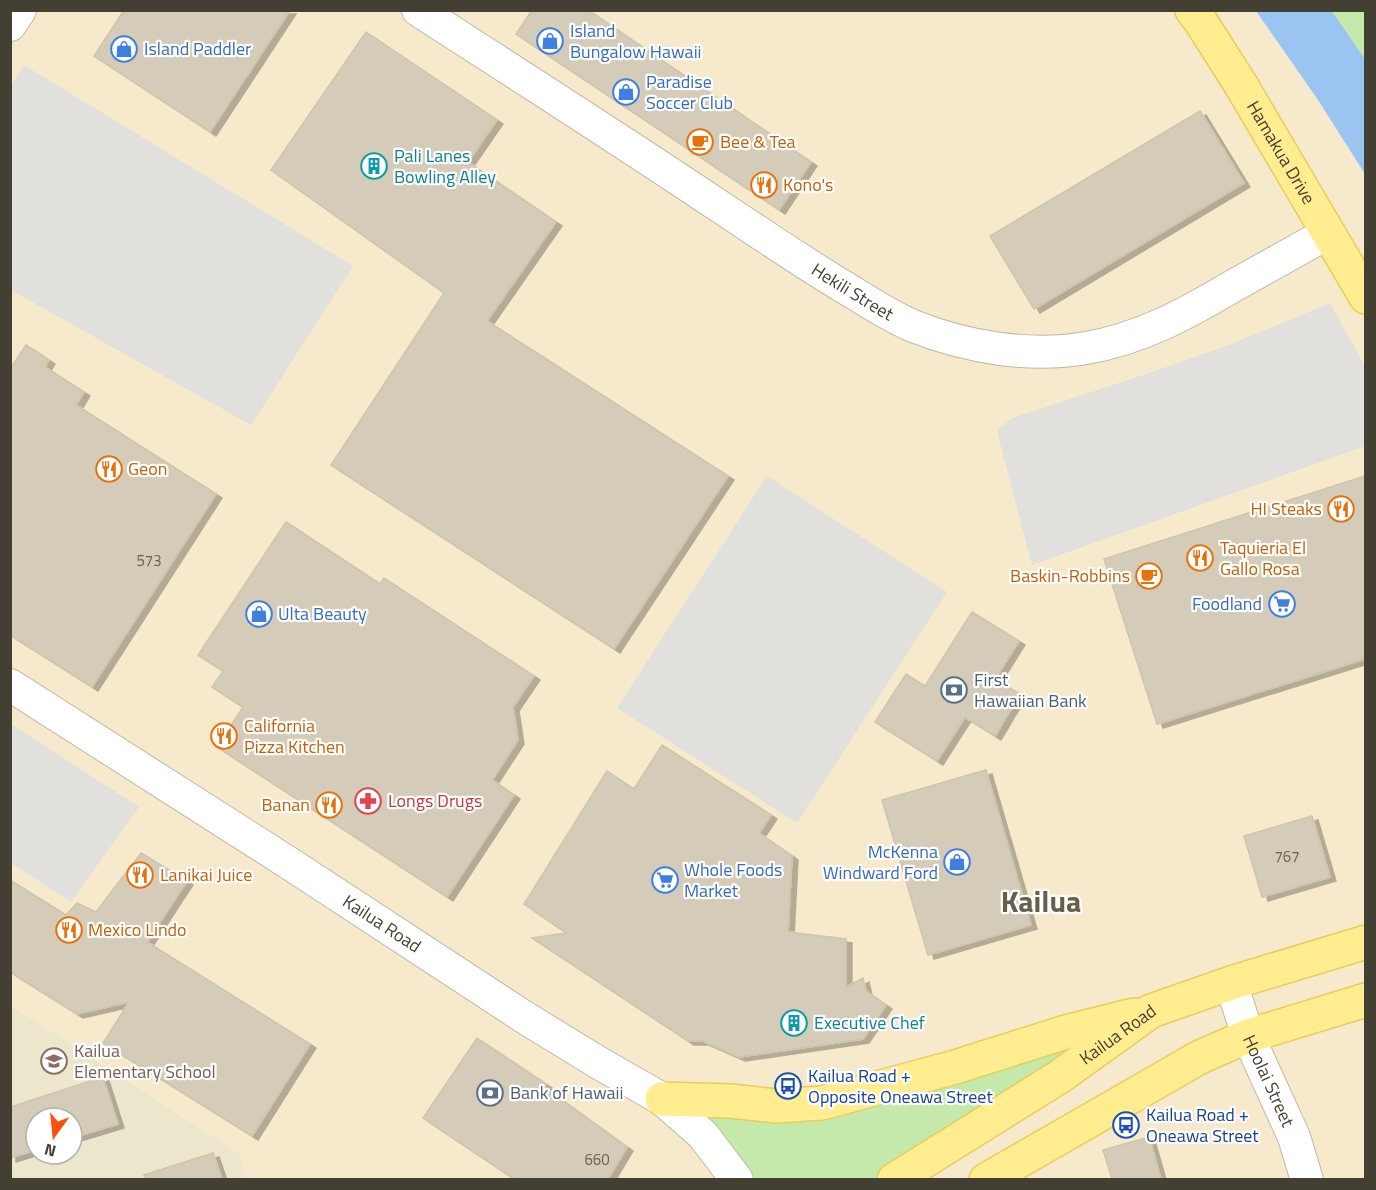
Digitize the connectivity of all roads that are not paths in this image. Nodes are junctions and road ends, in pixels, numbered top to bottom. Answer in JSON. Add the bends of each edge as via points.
{"nodes":[{"id":1,"x":20,"y":10,"type":"edge"},
{"id":2,"x":418,"y":10,"type":"edge"},
{"id":3,"x":1192,"y":10,"type":"edge"},
{"id":4,"x":10,"y":25,"type":"edge"},
{"id":5,"x":1328,"y":233,"type":"junction"},
{"id":6,"x":1365,"y":297,"type":"edge"},
{"id":7,"x":10,"y":685,"type":"edge"},
{"id":8,"x":1365,"y":942,"type":"edge"},
{"id":9,"x":1231,"y":982,"type":"junction"},
{"id":10,"x":1365,"y":1000,"type":"edge"},
{"id":11,"x":1151,"y":1011,"type":"junction"},
{"id":12,"x":1248,"y":1036,"type":"junction"},
{"id":13,"x":662,"y":1099,"type":"junction"},
{"id":14,"x":737,"y":1179,"type":"edge"},
{"id":15,"x":894,"y":1179,"type":"edge"},
{"id":16,"x":986,"y":1179,"type":"edge"},
{"id":17,"x":1307,"y":1179,"type":"edge"}],
"edges":[{"from":1,"to":4,"type":"street"},
{"from":2,"to":5,"type":"street","name":"Hekili Street","via":[[827,278],[911,325],[951,339],[999,349],[1042,351],[1124,340],[1191,311]]},
{"from":3,"to":5,"type":"main road","name":"Hamakua Drive"},
{"from":5,"to":6,"type":"main road","name":"Hamakua Drive"},
{"from":7,"to":13,"type":"street","name":"Kailua Road","via":[[524,1017]]},
{"from":8,"to":9,"type":"main road","name":"Kailua Road"},
{"from":9,"to":11,"type":"main road","name":"Kailua Road"},
{"from":9,"to":12,"type":"street","name":"Hoolai Street"},
{"from":10,"to":12,"type":"main road"},
{"from":11,"to":13,"type":"main road","via":[[822,1103],[776,1106]]},
{"from":11,"to":15,"type":"main road","name":"Kailua Road","via":[[1059,1077]]},
{"from":12,"to":16,"type":"main road","via":[[1200,1057]]},
{"from":12,"to":17,"type":"street","name":"Hoolai Street","via":[[1294,1137]]},
{"from":13,"to":14,"type":"street","name":"Kailua Road","via":[[703,1135]]}]}
